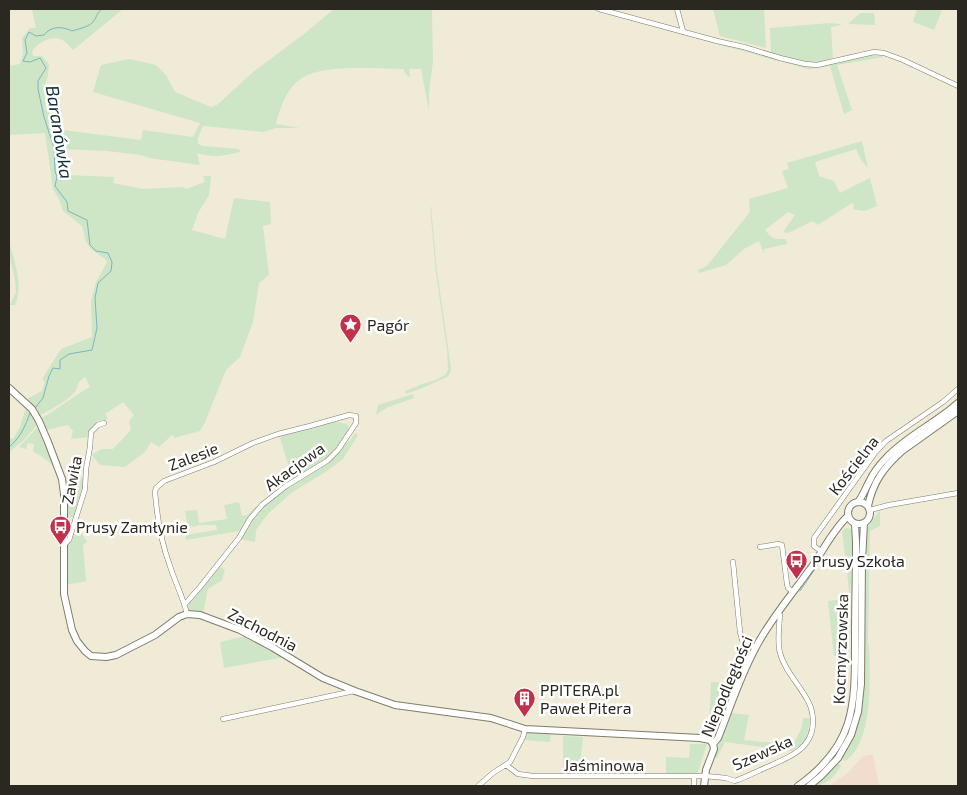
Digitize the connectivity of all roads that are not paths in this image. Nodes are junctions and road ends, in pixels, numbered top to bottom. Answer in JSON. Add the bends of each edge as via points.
{"nodes":[{"id":1,"x":599,"y":9,"type":"edge"},
{"id":2,"x":677,"y":9,"type":"edge"},
{"id":3,"x":683,"y":31,"type":"junction"},
{"id":4,"x":958,"y":86,"type":"edge"},
{"id":5,"x":9,"y":388,"type":"edge"},
{"id":6,"x":958,"y":389,"type":"edge"},
{"id":7,"x":958,"y":403,"type":"edge"},
{"id":8,"x":958,"y":412,"type":"edge"},
{"id":9,"x":356,"y":416,"type":"joint"},
{"id":10,"x":104,"y":423,"type":"dead end"},
{"id":11,"x":958,"y":493,"type":"edge"},
{"id":12,"x":858,"y":502,"type":"junction"},
{"id":13,"x":869,"y":508,"type":"junction"},
{"id":14,"x":852,"y":521,"type":"junction"},
{"id":15,"x":864,"y":523,"type":"junction"},
{"id":16,"x":64,"y":545,"type":"junction"},
{"id":17,"x":760,"y":547,"type":"dead end"},
{"id":18,"x":822,"y":552,"type":"junction"},
{"id":19,"x":733,"y":562,"type":"dead end"},
{"id":20,"x":793,"y":592,"type":"junction"},
{"id":21,"x":185,"y":604,"type":"junction"},
{"id":22,"x":778,"y":613,"type":"junction"},
{"id":23,"x":187,"y":614,"type":"junction"},
{"id":24,"x":756,"y":647,"type":"junction"},
{"id":25,"x":355,"y":691,"type":"junction"},
{"id":26,"x":224,"y":719,"type":"dead end"},
{"id":27,"x":525,"y":729,"type":"junction"},
{"id":28,"x":713,"y":744,"type":"junction"},
{"id":29,"x":506,"y":765,"type":"junction"},
{"id":30,"x":694,"y":776,"type":"junction"},
{"id":31,"x":705,"y":776,"type":"junction"},
{"id":32,"x":478,"y":786,"type":"edge"},
{"id":33,"x":694,"y":786,"type":"edge"},
{"id":34,"x":704,"y":786,"type":"edge"},
{"id":35,"x":798,"y":786,"type":"edge"},
{"id":36,"x":809,"y":786,"type":"edge"}],
"edges":[{"from":1,"to":3,"type":"street"},
{"from":2,"to":3,"type":"street"},
{"from":3,"to":4,"type":"street","via":[[810,65],[881,52]]},
{"from":5,"to":16,"type":"street","via":[[33,411],[62,479]]},
{"from":6,"to":18,"type":"street","name":"Kościelna","via":[[886,441],[875,453],[814,538],[814,546]]},
{"from":7,"to":12,"type":"street","via":[[885,458]]},
{"from":8,"to":13,"type":"street","via":[[902,451],[887,466],[872,490]]},
{"from":9,"to":21,"type":"street","name":"Akacjowa","via":[[356,423],[327,461],[262,505]]},
{"from":9,"to":21,"type":"street","name":"Zalesie","via":[[349,415],[278,434],[164,481],[156,488],[157,516],[166,553]]},
{"from":10,"to":16,"type":"street","name":"Zawiła","via":[[91,432],[85,489],[70,540]]},
{"from":11,"to":13,"type":"street"},
{"from":12,"to":13,"type":"street"},
{"from":12,"to":14,"type":"street","via":[[848,511]]},
{"from":13,"to":15,"type":"street","via":[[869,518]]},
{"from":14,"to":15,"type":"street"},
{"from":14,"to":18,"type":"street","name":"Niepodległości","via":[[837,529]]},
{"from":14,"to":35,"type":"street","name":"Kocmyrzowska","via":[[856,542],[855,673],[850,717],[832,754]]},
{"from":15,"to":36,"type":"street","name":"Kocmyrzowska","via":[[858,712],[851,735],[838,758]]},
{"from":16,"to":23,"type":"street","via":[[64,594],[69,622],[77,641],[88,654],[95,657],[116,655]]},
{"from":17,"to":20,"type":"street","via":[[782,545],[787,584]]},
{"from":18,"to":20,"type":"street","name":"Niepodległości"},
{"from":19,"to":24,"type":"street","via":[[740,632],[743,643]]},
{"from":20,"to":22,"type":"street","name":"Niepodległości"},
{"from":21,"to":23,"type":"street"},
{"from":22,"to":24,"type":"street","name":"Niepodległości"},
{"from":22,"to":31,"type":"street","name":"Szewska","via":[[781,655],[810,707],[813,719],[810,737],[800,750],[735,781]]},
{"from":23,"to":25,"type":"street","name":"Zachodnia","via":[[200,615],[240,630],[323,678]]},
{"from":24,"to":28,"type":"street","name":"Niepodległości"},
{"from":25,"to":26,"type":"street"},
{"from":25,"to":27,"type":"street","name":"Zachodnia","via":[[395,705],[491,718]]},
{"from":27,"to":28,"type":"street","name":"Zachodnia","via":[[700,738]]},
{"from":27,"to":29,"type":"street"},
{"from":28,"to":31,"type":"street","name":"Niepodległości"},
{"from":29,"to":30,"type":"street","name":"Jaśminowa","via":[[518,774],[533,776]]},
{"from":29,"to":32,"type":"street"},
{"from":30,"to":31,"type":"street","name":"Jaśminowa"},
{"from":30,"to":33,"type":"street"},
{"from":31,"to":34,"type":"street","name":"Niepodległości"}]}
